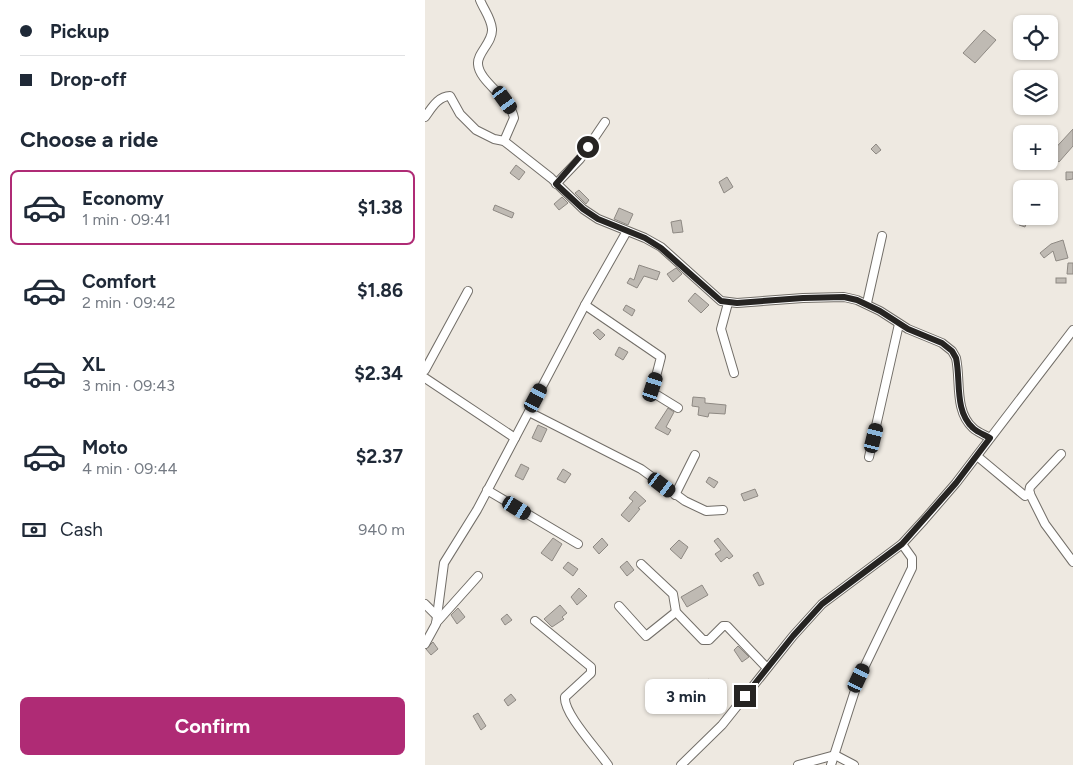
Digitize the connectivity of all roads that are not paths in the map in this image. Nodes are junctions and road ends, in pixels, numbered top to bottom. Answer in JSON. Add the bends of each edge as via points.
{"nodes":[{"id":1,"x":481,"y":1,"type":"edge"},
{"id":2,"x":425,"y":117,"type":"edge"},
{"id":3,"x":605,"y":122,"type":"dead end"},
{"id":4,"x":504,"y":141,"type":"junction"},
{"id":5,"x":556,"y":184,"type":"junction"},
{"id":6,"x":627,"y":231,"type":"junction"},
{"id":7,"x":882,"y":236,"type":"dead end"},
{"id":8,"x":468,"y":291,"type":"dead end"},
{"id":9,"x":727,"y":303,"type":"junction"},
{"id":10,"x":867,"y":303,"type":"junction"},
{"id":11,"x":585,"y":305,"type":"junction"},
{"id":12,"x":899,"y":324,"type":"junction"},
{"id":13,"x":1072,"y":335,"type":"edge"},
{"id":14,"x":425,"y":370,"type":"edge"},
{"id":15,"x":734,"y":373,"type":"dead end"},
{"id":16,"x":425,"y":378,"type":"edge"},
{"id":17,"x":678,"y":408,"type":"dead end"},
{"id":18,"x":529,"y":412,"type":"junction"},
{"id":19,"x":515,"y":438,"type":"junction"},
{"id":20,"x":990,"y":438,"type":"junction"},
{"id":21,"x":1061,"y":454,"type":"dead end"},
{"id":22,"x":695,"y":455,"type":"dead end"},
{"id":23,"x":977,"y":456,"type":"junction"},
{"id":24,"x":869,"y":457,"type":"dead end"},
{"id":25,"x":487,"y":490,"type":"junction"},
{"id":26,"x":1030,"y":493,"type":"junction"},
{"id":27,"x":675,"y":495,"type":"junction"},
{"id":28,"x":723,"y":510,"type":"dead end"},
{"id":29,"x":578,"y":544,"type":"dead end"},
{"id":30,"x":902,"y":544,"type":"junction"},
{"id":31,"x":1073,"y":562,"type":"edge"},
{"id":32,"x":641,"y":564,"type":"dead end"},
{"id":33,"x":478,"y":576,"type":"dead end"},
{"id":34,"x":425,"y":604,"type":"edge"},
{"id":35,"x":619,"y":606,"type":"dead end"},
{"id":36,"x":676,"y":612,"type":"junction"},
{"id":37,"x":436,"y":620,"type":"junction"},
{"id":38,"x":535,"y":621,"type":"dead end"},
{"id":39,"x":425,"y":644,"type":"edge"},
{"id":40,"x":767,"y":668,"type":"junction"},
{"id":41,"x":835,"y":755,"type":"junction"},
{"id":42,"x":608,"y":765,"type":"edge"},
{"id":43,"x":681,"y":765,"type":"edge"},
{"id":44,"x":798,"y":765,"type":"edge"},
{"id":45,"x":831,"y":765,"type":"edge"},
{"id":46,"x":854,"y":765,"type":"edge"}],
"edges":[{"from":1,"to":4,"type":"street","via":[[491,23],[492,34],[477,62],[483,75],[514,114],[513,124]]},
{"from":2,"to":4,"type":"street","via":[[437,102],[450,96],[476,130]]},
{"from":3,"to":5,"type":"street","via":[[580,159]]},
{"from":4,"to":5,"type":"street"},
{"from":5,"to":6,"type":"street","via":[[598,219]]},
{"from":6,"to":9,"type":"street","via":[[661,248]]},
{"from":6,"to":11,"type":"street"},
{"from":7,"to":10,"type":"street"},
{"from":8,"to":14,"type":"street"},
{"from":9,"to":10,"type":"street","via":[[844,297]]},
{"from":9,"to":15,"type":"street","via":[[721,329]]},
{"from":10,"to":12,"type":"street"},
{"from":11,"to":17,"type":"street","via":[[661,357],[653,392]]},
{"from":11,"to":18,"type":"street"},
{"from":12,"to":20,"type":"street","via":[[942,343],[952,351],[958,365],[962,408],[967,420],[973,428]]},
{"from":12,"to":24,"type":"street"},
{"from":13,"to":20,"type":"street"},
{"from":16,"to":19,"type":"street"},
{"from":18,"to":19,"type":"street"},
{"from":18,"to":27,"type":"street","via":[[641,469]]},
{"from":19,"to":25,"type":"street"},
{"from":20,"to":23,"type":"street"},
{"from":21,"to":26,"type":"street","via":[[1030,487]]},
{"from":22,"to":27,"type":"street"},
{"from":23,"to":26,"type":"street","via":[[1025,496]]},
{"from":23,"to":30,"type":"street"},
{"from":25,"to":29,"type":"street"},
{"from":25,"to":37,"type":"street","via":[[444,563]]},
{"from":26,"to":31,"type":"street","via":[[1045,524]]},
{"from":27,"to":28,"type":"street","via":[[706,511]]},
{"from":30,"to":40,"type":"street","via":[[822,604]]},
{"from":30,"to":41,"type":"street","via":[[913,558],[912,568],[859,678]]},
{"from":32,"to":36,"type":"street","via":[[673,594]]},
{"from":33,"to":37,"type":"street"},
{"from":34,"to":37,"type":"street"},
{"from":35,"to":36,"type":"street","via":[[646,636]]},
{"from":36,"to":40,"type":"street","via":[[703,640],[709,640],[727,626]]},
{"from":37,"to":39,"type":"street"},
{"from":38,"to":42,"type":"street","via":[[591,667],[591,673],[565,697],[565,702],[571,716]]},
{"from":40,"to":43,"type":"street","via":[[722,725]]},
{"from":41,"to":44,"type":"street"},
{"from":41,"to":45,"type":"street"},
{"from":41,"to":46,"type":"street"}]}
